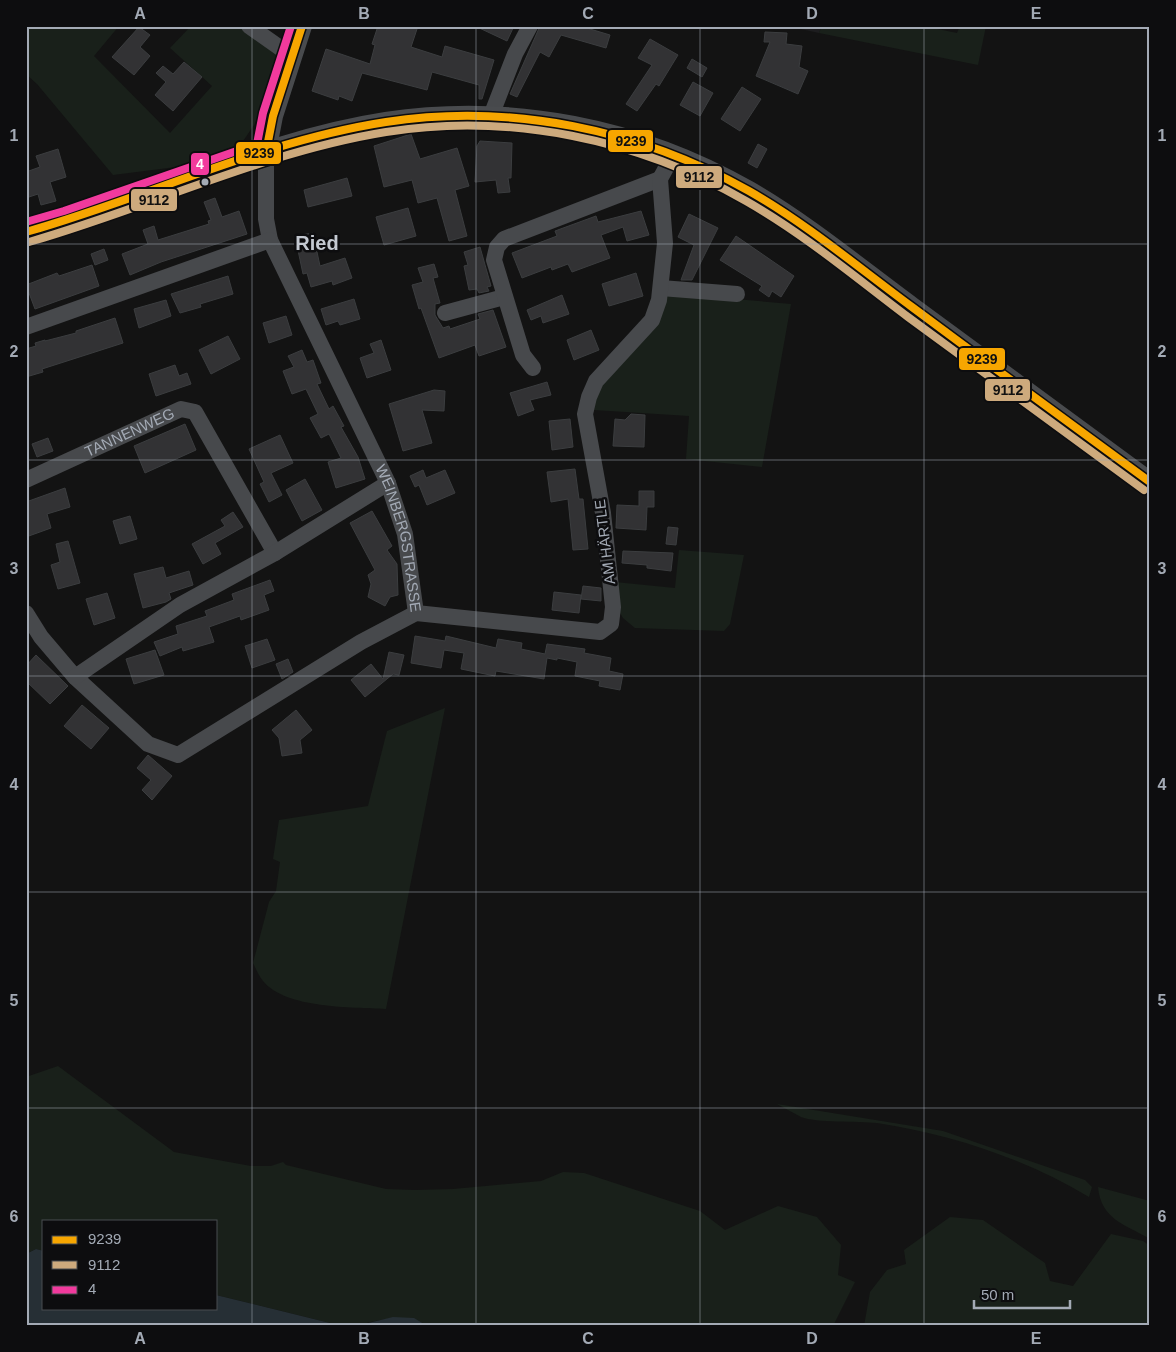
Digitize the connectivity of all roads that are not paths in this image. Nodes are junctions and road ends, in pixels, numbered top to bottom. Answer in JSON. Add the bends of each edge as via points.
{"nodes":[{"id":1,"x":249,"y":26,"type":"edge"},
{"id":2,"x":302,"y":26,"type":"edge"},
{"id":3,"x":530,"y":26,"type":"edge"},
{"id":4,"x":292,"y":57,"type":"junction"},
{"id":5,"x":491,"y":116,"type":"junction"},
{"id":6,"x":266,"y":152,"type":"junction"},
{"id":7,"x":673,"y":155,"type":"junction"},
{"id":8,"x":660,"y":179,"type":"junction"},
{"id":9,"x":26,"y":232,"type":"edge"},
{"id":10,"x":270,"y":240,"type":"junction"},
{"id":11,"x":661,"y":288,"type":"junction"},
{"id":12,"x":737,"y":294,"type":"dead end"},
{"id":13,"x":504,"y":297,"type":"junction"},
{"id":14,"x":445,"y":313,"type":"dead end"},
{"id":15,"x":26,"y":328,"type":"edge"},
{"id":16,"x":533,"y":368,"type":"dead end"},
{"id":17,"x":26,"y":480,"type":"edge"},
{"id":18,"x":1150,"y":482,"type":"edge"},
{"id":19,"x":388,"y":483,"type":"junction"},
{"id":20,"x":274,"y":553,"type":"junction"},
{"id":21,"x":26,"y":613,"type":"edge"},
{"id":22,"x":416,"y":613,"type":"junction"},
{"id":23,"x":75,"y":677,"type":"junction"}],
"edges":[{"from":1,"to":4,"type":"street"},
{"from":2,"to":4,"type":"main road"},
{"from":3,"to":5,"type":"street","via":[[515,54]]},
{"from":4,"to":6,"type":"main road","via":[[273,116]]},
{"from":5,"to":6,"type":"main road","via":[[437,116],[384,122]]},
{"from":5,"to":7,"type":"main road","via":[[532,118],[580,126]]},
{"from":6,"to":9,"type":"main road","via":[[67,221]]},
{"from":6,"to":10,"type":"street","name":"WEINBERGSTRASSE","via":[[266,219]]},
{"from":7,"to":8,"type":"street"},
{"from":7,"to":18,"type":"main road","via":[[749,191],[791,218]]},
{"from":8,"to":11,"type":"street","name":"AM HÄRTLE","via":[[665,243]]},
{"from":8,"to":13,"type":"street","via":[[502,241],[497,246],[494,260]]},
{"from":10,"to":15,"type":"street"},
{"from":10,"to":19,"type":"street","name":"WEINBERGSTRASSE"},
{"from":11,"to":12,"type":"street"},
{"from":11,"to":22,"type":"street","name":"AM HÄRTLE","via":[[652,320],[596,381],[586,414],[603,514],[611,624],[600,632]]},
{"from":13,"to":14,"type":"street"},
{"from":13,"to":16,"type":"street","via":[[523,355]]},
{"from":17,"to":20,"type":"street","name":"TANNENWEG","via":[[181,409],[195,412]]},
{"from":19,"to":20,"type":"street"},
{"from":19,"to":22,"type":"street","name":"WEINBERGSTRASSE","via":[[405,534]]},
{"from":20,"to":23,"type":"street","via":[[180,605]]},
{"from":21,"to":23,"type":"street","name":"WEINBERGSTRASSE","via":[[41,637]]},
{"from":22,"to":23,"type":"street","name":"WEINBERGSTRASSE","via":[[361,642],[178,755],[148,744]]}]}
